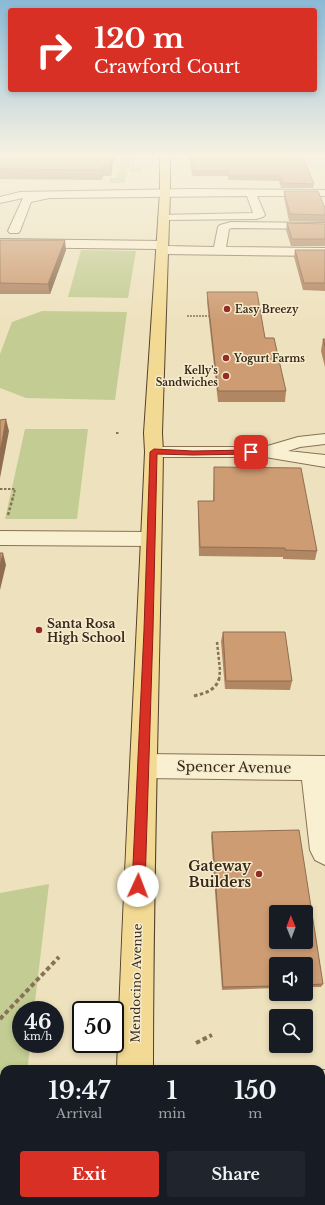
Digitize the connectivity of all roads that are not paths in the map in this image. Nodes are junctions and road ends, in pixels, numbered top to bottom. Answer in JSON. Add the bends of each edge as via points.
{"nodes":[{"id":1,"x":23,"y":209,"type":"edge"},
{"id":2,"x":165,"y":209,"type":"edge"},
{"id":3,"x":206,"y":209,"type":"edge"},
{"id":4,"x":209,"y":209,"type":"edge"},
{"id":5,"x":257,"y":209,"type":"edge"},
{"id":6,"x":7,"y":216,"type":"dead end"},
{"id":7,"x":20,"y":216,"type":"junction"},
{"id":8,"x":164,"y":217,"type":"junction"},
{"id":9,"x":325,"y":226,"type":"edge"},
{"id":10,"x":14,"y":232,"type":"dead end"},
{"id":11,"x":0,"y":243,"type":"edge"},
{"id":12,"x":162,"y":248,"type":"junction"},
{"id":13,"x":218,"y":251,"type":"junction"},
{"id":14,"x":325,"y":252,"type":"edge"},
{"id":15,"x":325,"y":440,"type":"edge"},
{"id":16,"x":154,"y":452,"type":"junction"},
{"id":17,"x":265,"y":452,"type":"junction"},
{"id":18,"x":324,"y":465,"type":"edge"},
{"id":19,"x":0,"y":538,"type":"edge"},
{"id":20,"x":151,"y":539,"type":"junction"},
{"id":21,"x":144,"y":766,"type":"junction"},
{"id":22,"x":319,"y":768,"type":"edge"},
{"id":23,"x":325,"y":850,"type":"edge"},
{"id":24,"x":135,"y":1065,"type":"edge"}],
"edges":[{"from":1,"to":7,"type":"street"},
{"from":2,"to":8,"type":"main road","name":"Mendocino Avenue"},
{"from":3,"to":8,"type":"street"},
{"from":4,"to":5,"type":"street","via":[[256,216],[259,215]]},
{"from":6,"to":7,"type":"street"},
{"from":7,"to":10,"type":"street"},
{"from":8,"to":12,"type":"main road","name":"Mendocino Avenue"},
{"from":9,"to":13,"type":"street","via":[[231,225],[224,227]]},
{"from":11,"to":12,"type":"street"},
{"from":12,"to":13,"type":"street"},
{"from":12,"to":16,"type":"main road","name":"Mendocino Avenue"},
{"from":13,"to":14,"type":"street"},
{"from":15,"to":17,"type":"street","via":[[298,442]]},
{"from":16,"to":17,"type":"street"},
{"from":16,"to":20,"type":"main road","name":"Mendocino Avenue"},
{"from":17,"to":18,"type":"street"},
{"from":19,"to":20,"type":"street"},
{"from":20,"to":21,"type":"main road","name":"Mendocino Avenue"},
{"from":21,"to":22,"type":"street","name":"Spencer Avenue"},
{"from":21,"to":24,"type":"main road","name":"Mendocino Avenue"},
{"from":22,"to":23,"type":"street"}]}
